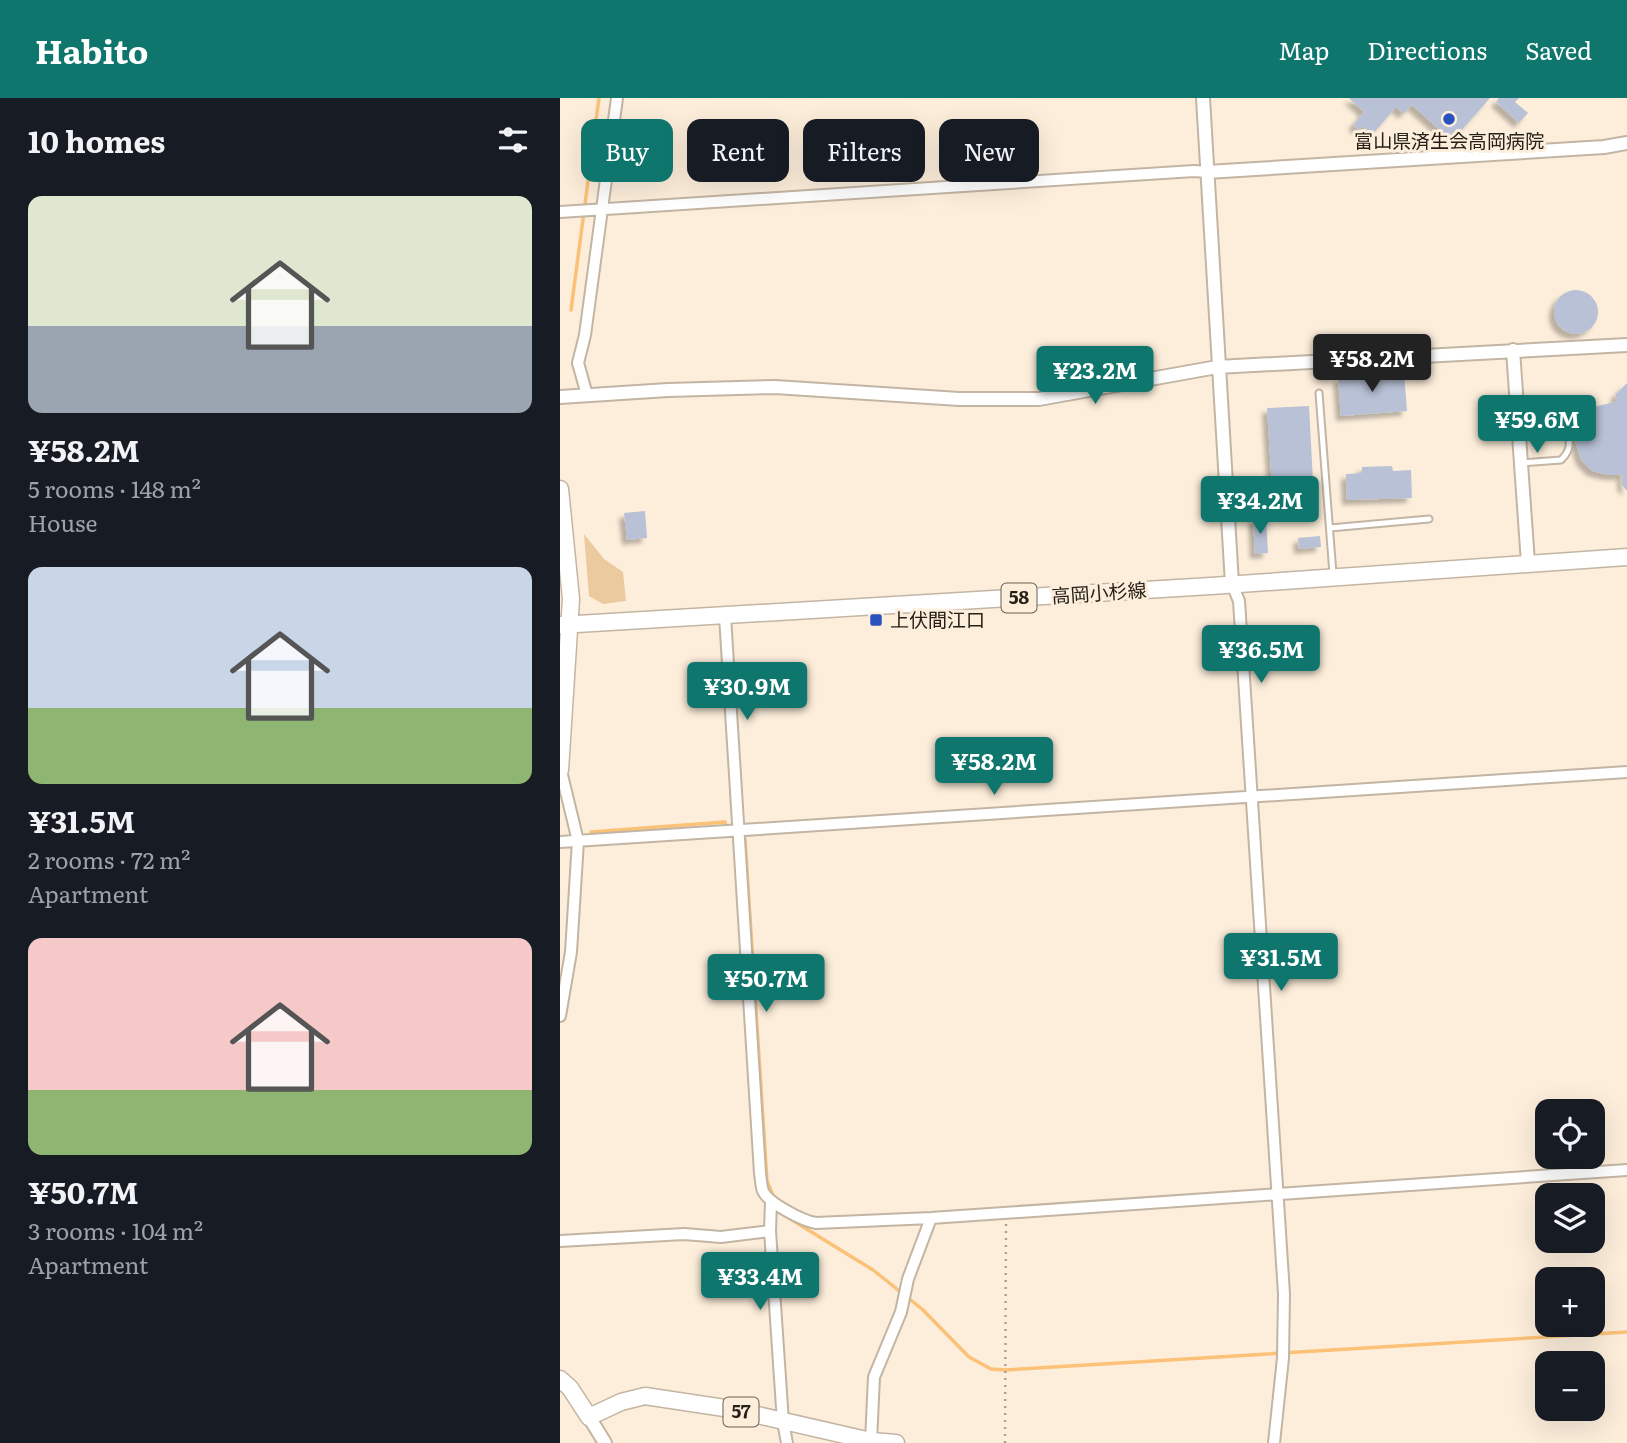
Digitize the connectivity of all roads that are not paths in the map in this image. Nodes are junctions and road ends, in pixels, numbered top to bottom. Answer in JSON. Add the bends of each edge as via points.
{"nodes":[{"id":1,"x":617,"y":98,"type":"edge"},
{"id":2,"x":1203,"y":98,"type":"edge"},
{"id":3,"x":1627,"y":143,"type":"edge"},
{"id":4,"x":1207,"y":172,"type":"junction"},
{"id":5,"x":601,"y":209,"type":"junction"},
{"id":6,"x":560,"y":212,"type":"edge"},
{"id":7,"x":1627,"y":345,"type":"edge"},
{"id":8,"x":1513,"y":350,"type":"junction"},
{"id":9,"x":1217,"y":367,"type":"junction"},
{"id":10,"x":1319,"y":393,"type":"dead end"},
{"id":11,"x":587,"y":395,"type":"junction"},
{"id":12,"x":560,"y":397,"type":"edge"},
{"id":13,"x":1519,"y":430,"type":"junction"},
{"id":14,"x":1521,"y":463,"type":"junction"},
{"id":15,"x":560,"y":489,"type":"edge"},
{"id":16,"x":561,"y":512,"type":"edge"},
{"id":17,"x":1429,"y":519,"type":"dead end"},
{"id":18,"x":1330,"y":528,"type":"junction"},
{"id":19,"x":1627,"y":557,"type":"edge"},
{"id":20,"x":1528,"y":563,"type":"junction"},
{"id":21,"x":1333,"y":577,"type":"junction"},
{"id":22,"x":1232,"y":584,"type":"junction"},
{"id":23,"x":725,"y":616,"type":"junction"},
{"id":24,"x":566,"y":624,"type":"edge"},
{"id":25,"x":564,"y":663,"type":"edge"},
{"id":26,"x":560,"y":769,"type":"edge"},
{"id":27,"x":1627,"y":772,"type":"edge"},
{"id":28,"x":1252,"y":795,"type":"junction"},
{"id":29,"x":738,"y":832,"type":"junction"},
{"id":30,"x":578,"y":841,"type":"junction"},
{"id":31,"x":560,"y":842,"type":"edge"},
{"id":32,"x":560,"y":1016,"type":"edge"},
{"id":33,"x":1627,"y":1170,"type":"edge"},
{"id":34,"x":1278,"y":1193,"type":"junction"},
{"id":35,"x":772,"y":1201,"type":"junction"},
{"id":36,"x":931,"y":1218,"type":"junction"},
{"id":37,"x":770,"y":1231,"type":"junction"},
{"id":38,"x":560,"y":1241,"type":"edge"},
{"id":39,"x":560,"y":1379,"type":"edge"},
{"id":40,"x":589,"y":1417,"type":"junction"},
{"id":41,"x":783,"y":1422,"type":"junction"},
{"id":42,"x":860,"y":1441,"type":"edge"},
{"id":43,"x":605,"y":1443,"type":"edge"},
{"id":44,"x":787,"y":1443,"type":"edge"},
{"id":45,"x":896,"y":1443,"type":"edge"},
{"id":46,"x":1274,"y":1443,"type":"edge"}],
"edges":[{"from":1,"to":5,"type":"street"},
{"from":2,"to":4,"type":"street"},
{"from":3,"to":4,"type":"street"},
{"from":4,"to":5,"type":"street"},
{"from":4,"to":9,"type":"street"},
{"from":5,"to":6,"type":"street"},
{"from":5,"to":11,"type":"street","via":[[578,363]]},
{"from":7,"to":8,"type":"street"},
{"from":8,"to":9,"type":"street"},
{"from":8,"to":13,"type":"street"},
{"from":9,"to":11,"type":"street","via":[[1040,399],[775,387]]},
{"from":9,"to":22,"type":"street"},
{"from":10,"to":18,"type":"lane"},
{"from":11,"to":12,"type":"street"},
{"from":13,"to":14,"type":"street"},
{"from":13,"to":14,"type":"lane","via":[[1558,427],[1569,441],[1561,460]]},
{"from":14,"to":20,"type":"street"},
{"from":15,"to":16,"type":"main road"},
{"from":16,"to":24,"type":"main road","via":[[571,599]]},
{"from":17,"to":18,"type":"lane"},
{"from":18,"to":21,"type":"lane"},
{"from":19,"to":20,"type":"main road","name":"高岡小杉線","number":"58"},
{"from":20,"to":21,"type":"main road","name":"高岡小杉線","number":"58"},
{"from":21,"to":22,"type":"main road","name":"高岡小杉線","number":"58"},
{"from":22,"to":23,"type":"main road","name":"高岡小杉線","number":"58"},
{"from":22,"to":28,"type":"street","via":[[1240,601]]},
{"from":23,"to":24,"type":"main road","name":"高岡小杉線","number":"58"},
{"from":23,"to":29,"type":"street"},
{"from":24,"to":25,"type":"main road"},
{"from":25,"to":26,"type":"main road"},
{"from":26,"to":30,"type":"street"},
{"from":27,"to":28,"type":"street"},
{"from":28,"to":29,"type":"street"},
{"from":28,"to":34,"type":"street"},
{"from":29,"to":30,"type":"street"},
{"from":29,"to":35,"type":"street","via":[[760,1174],[763,1192]]},
{"from":30,"to":31,"type":"street"},
{"from":30,"to":32,"type":"street","via":[[571,952]]},
{"from":33,"to":34,"type":"street"},
{"from":34,"to":36,"type":"street"},
{"from":34,"to":46,"type":"street","via":[[1283,1358]]},
{"from":35,"to":36,"type":"street","via":[[816,1223]]},
{"from":35,"to":37,"type":"street"},
{"from":36,"to":42,"type":"street","via":[[874,1377]]},
{"from":37,"to":38,"type":"street","via":[[721,1237],[684,1234]]},
{"from":37,"to":41,"type":"street"},
{"from":39,"to":40,"type":"main road"},
{"from":40,"to":41,"type":"main road","number":"57","via":[[645,1396]]},
{"from":40,"to":43,"type":"street"},
{"from":41,"to":42,"type":"main road","number":"57"},
{"from":41,"to":44,"type":"street"},
{"from":42,"to":45,"type":"main road","number":"57"}]}
